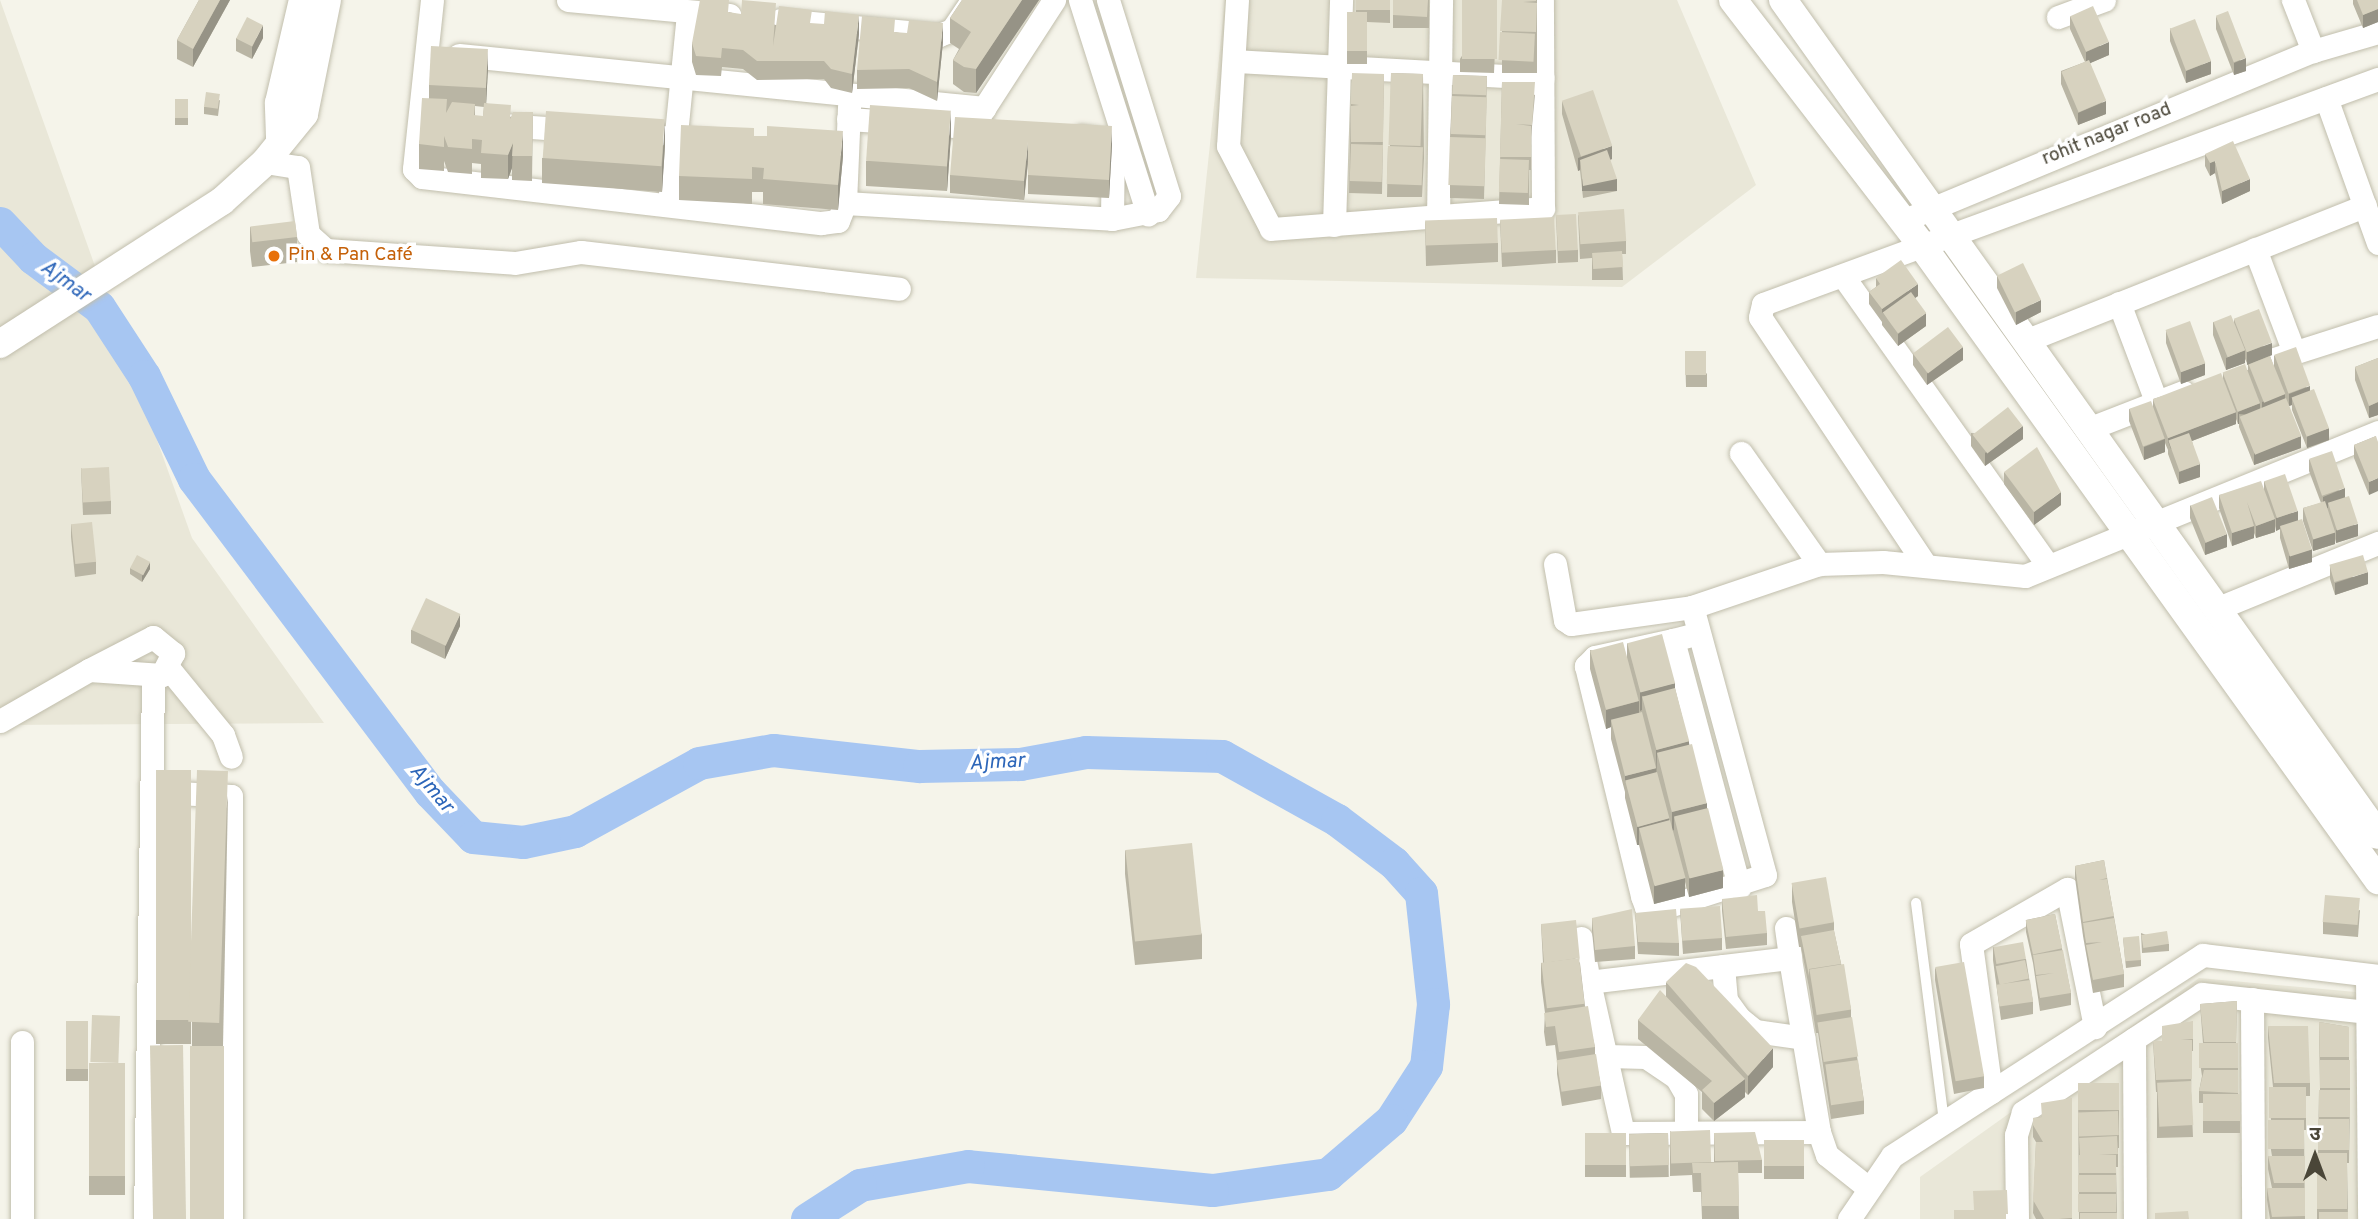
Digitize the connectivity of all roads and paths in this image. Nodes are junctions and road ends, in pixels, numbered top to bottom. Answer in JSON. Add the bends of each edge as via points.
{"nodes":[{"id":1,"x":303,"y":0,"type":"edge"},
{"id":2,"x":327,"y":0,"type":"edge"},
{"id":3,"x":432,"y":0,"type":"edge"},
{"id":4,"x":568,"y":0,"type":"edge"},
{"id":5,"x":972,"y":0,"type":"edge"},
{"id":6,"x":1080,"y":0,"type":"edge"},
{"id":7,"x":1108,"y":0,"type":"edge"},
{"id":8,"x":1237,"y":0,"type":"edge"},
{"id":9,"x":1341,"y":0,"type":"edge"},
{"id":10,"x":1441,"y":0,"type":"edge"},
{"id":11,"x":1542,"y":0,"type":"edge"},
{"id":12,"x":1733,"y":0,"type":"edge"},
{"id":13,"x":1783,"y":0,"type":"edge"},
{"id":14,"x":2104,"y":0,"type":"edge"},
{"id":15,"x":2293,"y":0,"type":"edge"},
{"id":16,"x":1052,"y":1,"type":"edge"},
{"id":17,"x":688,"y":12,"type":"junction"},
{"id":18,"x":2058,"y":17,"type":"dead end"},
{"id":19,"x":2378,"y":32,"type":"edge"},
{"id":20,"x":2313,"y":51,"type":"junction"},
{"id":21,"x":428,"y":52,"type":"junction"},
{"id":22,"x":1235,"y":61,"type":"junction"},
{"id":23,"x":1337,"y":67,"type":"junction"},
{"id":24,"x":1438,"y":74,"type":"junction"},
{"id":25,"x":681,"y":78,"type":"junction"},
{"id":26,"x":1543,"y":78,"type":"junction"},
{"id":27,"x":2378,"y":79,"type":"edge"},
{"id":28,"x":2326,"y":98,"type":"junction"},
{"id":29,"x":849,"y":107,"type":"junction"},
{"id":30,"x":420,"y":118,"type":"junction"},
{"id":31,"x":978,"y":118,"type":"junction"},
{"id":32,"x":446,"y":120,"type":"edge"},
{"id":33,"x":473,"y":122,"type":"edge"},
{"id":34,"x":1150,"y":129,"type":"junction"},
{"id":35,"x":1012,"y":131,"type":"edge"},
{"id":36,"x":1053,"y":134,"type":"edge"},
{"id":37,"x":280,"y":137,"type":"junction"},
{"id":38,"x":1124,"y":137,"type":"junction"},
{"id":39,"x":674,"y":138,"type":"junction"},
{"id":40,"x":741,"y":144,"type":"edge"},
{"id":41,"x":820,"y":151,"type":"edge"},
{"id":42,"x":847,"y":153,"type":"junction"},
{"id":43,"x":265,"y":162,"type":"junction"},
{"id":44,"x":845,"y":203,"type":"junction"},
{"id":45,"x":669,"y":204,"type":"junction"},
{"id":46,"x":1930,"y":206,"type":"junction"},
{"id":47,"x":2365,"y":206,"type":"junction"},
{"id":48,"x":1148,"y":214,"type":"junction"},
{"id":49,"x":1111,"y":219,"type":"junction"},
{"id":50,"x":1438,"y":220,"type":"junction"},
{"id":51,"x":1902,"y":221,"type":"junction"},
{"id":52,"x":1334,"y":225,"type":"junction"},
{"id":53,"x":1951,"y":236,"type":"junction"},
{"id":54,"x":2378,"y":243,"type":"edge"},
{"id":55,"x":1923,"y":247,"type":"junction"},
{"id":56,"x":2255,"y":250,"type":"junction"},
{"id":57,"x":1843,"y":276,"type":"junction"},
{"id":58,"x":899,"y":289,"type":"dead end"},
{"id":59,"x":2119,"y":303,"type":"junction"},
{"id":60,"x":2378,"y":326,"type":"edge"},
{"id":61,"x":2025,"y":341,"type":"junction"},
{"id":62,"x":2,"y":342,"type":"edge"},
{"id":63,"x":2294,"y":352,"type":"junction"},
{"id":64,"x":2244,"y":370,"type":"edge"},
{"id":65,"x":2206,"y":383,"type":"edge"},
{"id":66,"x":2156,"y":401,"type":"junction"},
{"id":67,"x":2088,"y":429,"type":"junction"},
{"id":68,"x":2378,"y":432,"type":"edge"},
{"id":69,"x":1741,"y":453,"type":"dead end"},
{"id":70,"x":2141,"y":525,"type":"junction"},
{"id":71,"x":2377,"y":547,"type":"edge"},
{"id":72,"x":1555,"y":564,"type":"dead end"},
{"id":73,"x":1819,"y":564,"type":"junction"},
{"id":74,"x":1926,"y":566,"type":"junction"},
{"id":75,"x":2048,"y":566,"type":"junction"},
{"id":76,"x":1692,"y":607,"type":"junction"},
{"id":77,"x":2216,"y":608,"type":"junction"},
{"id":78,"x":1590,"y":633,"type":"dead end"},
{"id":79,"x":1701,"y":633,"type":"junction"},
{"id":80,"x":1673,"y":640,"type":"junction"},
{"id":81,"x":1597,"y":657,"type":"junction"},
{"id":82,"x":89,"y":670,"type":"junction"},
{"id":83,"x":162,"y":673,"type":"junction"},
{"id":84,"x":0,"y":722,"type":"edge"},
{"id":85,"x":231,"y":757,"type":"dead end"},
{"id":86,"x":151,"y":792,"type":"junction"},
{"id":87,"x":2378,"y":835,"type":"edge"},
{"id":88,"x":2378,"y":880,"type":"edge"},
{"id":89,"x":1740,"y":887,"type":"junction"},
{"id":90,"x":1916,"y":903,"type":"dead end"},
{"id":91,"x":1786,"y":928,"type":"dead end"},
{"id":92,"x":1581,"y":938,"type":"edge"},
{"id":93,"x":1790,"y":958,"type":"junction"},
{"id":94,"x":1723,"y":966,"type":"junction"},
{"id":95,"x":2373,"y":975,"type":"edge"},
{"id":96,"x":1589,"y":982,"type":"junction"},
{"id":97,"x":2252,"y":999,"type":"junction"},
{"id":98,"x":2373,"y":1013,"type":"edge"},
{"id":99,"x":2095,"y":1027,"type":"junction"},
{"id":100,"x":1804,"y":1038,"type":"junction"},
{"id":101,"x":2134,"y":1039,"type":"junction"},
{"id":102,"x":22,"y":1042,"type":"dead end"},
{"id":103,"x":1606,"y":1056,"type":"junction"},
{"id":104,"x":147,"y":1057,"type":"junction"},
{"id":105,"x":175,"y":1058,"type":"edge"},
{"id":106,"x":203,"y":1059,"type":"edge"},
{"id":107,"x":231,"y":1060,"type":"junction"},
{"id":108,"x":1991,"y":1092,"type":"junction"},
{"id":109,"x":1944,"y":1123,"type":"junction"},
{"id":110,"x":1819,"y":1132,"type":"junction"},
{"id":111,"x":1686,"y":1133,"type":"junction"},
{"id":112,"x":1866,"y":1186,"type":"junction"},
{"id":113,"x":22,"y":1219,"type":"edge"},
{"id":114,"x":145,"y":1219,"type":"edge"},
{"id":115,"x":231,"y":1219,"type":"edge"},
{"id":116,"x":1849,"y":1219,"type":"edge"},
{"id":117,"x":2017,"y":1219,"type":"edge"},
{"id":118,"x":2135,"y":1219,"type":"edge"},
{"id":119,"x":2253,"y":1219,"type":"edge"},
{"id":120,"x":2369,"y":1219,"type":"edge"}],
"edges":[{"from":1,"to":37,"type":"street","via":[[279,103]]},
{"from":2,"to":37,"type":"street","via":[[304,114]]},
{"from":3,"to":21,"type":"street"},
{"from":4,"to":17,"type":"street"},
{"from":5,"to":17,"type":"street","via":[[952,30],[939,35]]},
{"from":6,"to":38,"type":"street"},
{"from":7,"to":34,"type":"street"},
{"from":8,"to":22,"type":"street"},
{"from":9,"to":23,"type":"street"},
{"from":10,"to":24,"type":"street"},
{"from":11,"to":26,"type":"street"},
{"from":12,"to":51,"type":"street"},
{"from":13,"to":46,"type":"street"},
{"from":14,"to":18,"type":"street"},
{"from":15,"to":20,"type":"street"},
{"from":16,"to":31,"type":"street"},
{"from":17,"to":25,"type":"street"},
{"from":19,"to":20,"type":"street","name":"rohit nagar road"},
{"from":20,"to":46,"type":"street","name":"rohit nagar road"},
{"from":21,"to":25,"type":"street"},
{"from":21,"to":30,"type":"street"},
{"from":22,"to":23,"type":"street"},
{"from":22,"to":52,"type":"street","via":[[1228,146],[1265,223],[1271,229]]},
{"from":23,"to":24,"type":"street"},
{"from":23,"to":52,"type":"street"},
{"from":24,"to":26,"type":"street"},
{"from":24,"to":50,"type":"street"},
{"from":25,"to":29,"type":"street"},
{"from":25,"to":39,"type":"street"},
{"from":26,"to":50,"type":"street","via":[[1543,208]]},
{"from":27,"to":28,"type":"street"},
{"from":28,"to":47,"type":"street"},
{"from":28,"to":53,"type":"street"},
{"from":29,"to":31,"type":"street"},
{"from":29,"to":42,"type":"street"},
{"from":30,"to":32,"type":"street"},
{"from":30,"to":45,"type":"street","via":[[414,169],[422,177]]},
{"from":31,"to":35,"type":"street"},
{"from":33,"to":39,"type":"street"},
{"from":34,"to":38,"type":"street"},
{"from":34,"to":48,"type":"street","via":[[1169,196]]},
{"from":36,"to":49,"type":"street","via":[[1113,141]]},
{"from":37,"to":43,"type":"street"},
{"from":38,"to":48,"type":"street"},
{"from":39,"to":40,"type":"street"},
{"from":39,"to":45,"type":"street"},
{"from":41,"to":42,"type":"street"},
{"from":42,"to":44,"type":"street"},
{"from":43,"to":58,"type":"street","via":[[298,167],[308,234],[326,250],[507,263],[581,252]]},
{"from":43,"to":62,"type":"street","via":[[222,201]]},
{"from":44,"to":45,"type":"street","via":[[838,221],[821,223]]},
{"from":44,"to":49,"type":"street"},
{"from":46,"to":51,"type":"street","name":"rohit nagar road"},
{"from":46,"to":53,"type":"street"},
{"from":47,"to":54,"type":"street"},
{"from":47,"to":56,"type":"street"},
{"from":48,"to":49,"type":"street"},
{"from":50,"to":52,"type":"street"},
{"from":51,"to":55,"type":"street"},
{"from":53,"to":55,"type":"street"},
{"from":53,"to":61,"type":"street"},
{"from":55,"to":57,"type":"street"},
{"from":55,"to":70,"type":"street"},
{"from":56,"to":59,"type":"street"},
{"from":56,"to":63,"type":"street"},
{"from":57,"to":74,"type":"street","via":[[1763,304],[1760,317]]},
{"from":57,"to":75,"type":"street"},
{"from":59,"to":61,"type":"street"},
{"from":59,"to":66,"type":"street"},
{"from":60,"to":63,"type":"street"},
{"from":61,"to":67,"type":"street"},
{"from":63,"to":64,"type":"street"},
{"from":65,"to":66,"type":"street"},
{"from":66,"to":67,"type":"street"},
{"from":67,"to":70,"type":"street"},
{"from":68,"to":70,"type":"street"},
{"from":69,"to":73,"type":"street"},
{"from":70,"to":75,"type":"street"},
{"from":70,"to":77,"type":"street"},
{"from":70,"to":88,"type":"street"},
{"from":71,"to":77,"type":"street"},
{"from":72,"to":76,"type":"street","via":[[1565,620],[1571,624]]},
{"from":73,"to":74,"type":"street"},
{"from":73,"to":76,"type":"street"},
{"from":74,"to":75,"type":"street","via":[[2025,576]]},
{"from":76,"to":79,"type":"street"},
{"from":77,"to":87,"type":"street"},
{"from":78,"to":81,"type":"street"},
{"from":79,"to":80,"type":"street"},
{"from":79,"to":89,"type":"street","via":[[1765,875]]},
{"from":80,"to":81,"type":"street"},
{"from":80,"to":89,"type":"street"},
{"from":81,"to":89,"type":"street","via":[[1586,666],[1646,906]]},
{"from":82,"to":83,"type":"street"},
{"from":82,"to":83,"type":"street","via":[[153,637],[173,653]]},
{"from":82,"to":84,"type":"street"},
{"from":83,"to":85,"type":"street","via":[[223,735]]},
{"from":83,"to":86,"type":"street"},
{"from":86,"to":104,"type":"street"},
{"from":86,"to":107,"type":"street","via":[[231,796]]},
{"from":90,"to":109,"type":"lane"},
{"from":91,"to":93,"type":"street"},
{"from":92,"to":96,"type":"street"},
{"from":93,"to":94,"type":"street"},
{"from":93,"to":100,"type":"street"},
{"from":94,"to":96,"type":"street"},
{"from":94,"to":100,"type":"street","via":[[1726,1000],[1739,1018],[1755,1031]]},
{"from":95,"to":98,"type":"street"},
{"from":95,"to":99,"type":"street","via":[[2203,956]]},
{"from":96,"to":103,"type":"street"},
{"from":97,"to":98,"type":"street"},
{"from":97,"to":101,"type":"street","via":[[2202,994]]},
{"from":97,"to":119,"type":"street"},
{"from":98,"to":120,"type":"street"},
{"from":99,"to":108,"type":"street"},
{"from":99,"to":108,"type":"street","via":[[2067,889],[1971,944]]},
{"from":100,"to":110,"type":"street"},
{"from":101,"to":117,"type":"street","via":[[2023,1112],[2015,1135]]},
{"from":101,"to":118,"type":"street"},
{"from":102,"to":113,"type":"street"},
{"from":103,"to":111,"type":"street","via":[[1646,1057],[1676,1077],[1686,1094]]},
{"from":103,"to":111,"type":"street","via":[[1623,1133]]},
{"from":104,"to":105,"type":"street"},
{"from":104,"to":114,"type":"street"},
{"from":106,"to":107,"type":"street"},
{"from":107,"to":115,"type":"street"},
{"from":108,"to":109,"type":"street"},
{"from":109,"to":112,"type":"street","via":[[1892,1156]]},
{"from":110,"to":111,"type":"street"},
{"from":110,"to":112,"type":"street","via":[[1827,1154]]},
{"from":112,"to":116,"type":"street"}]}
